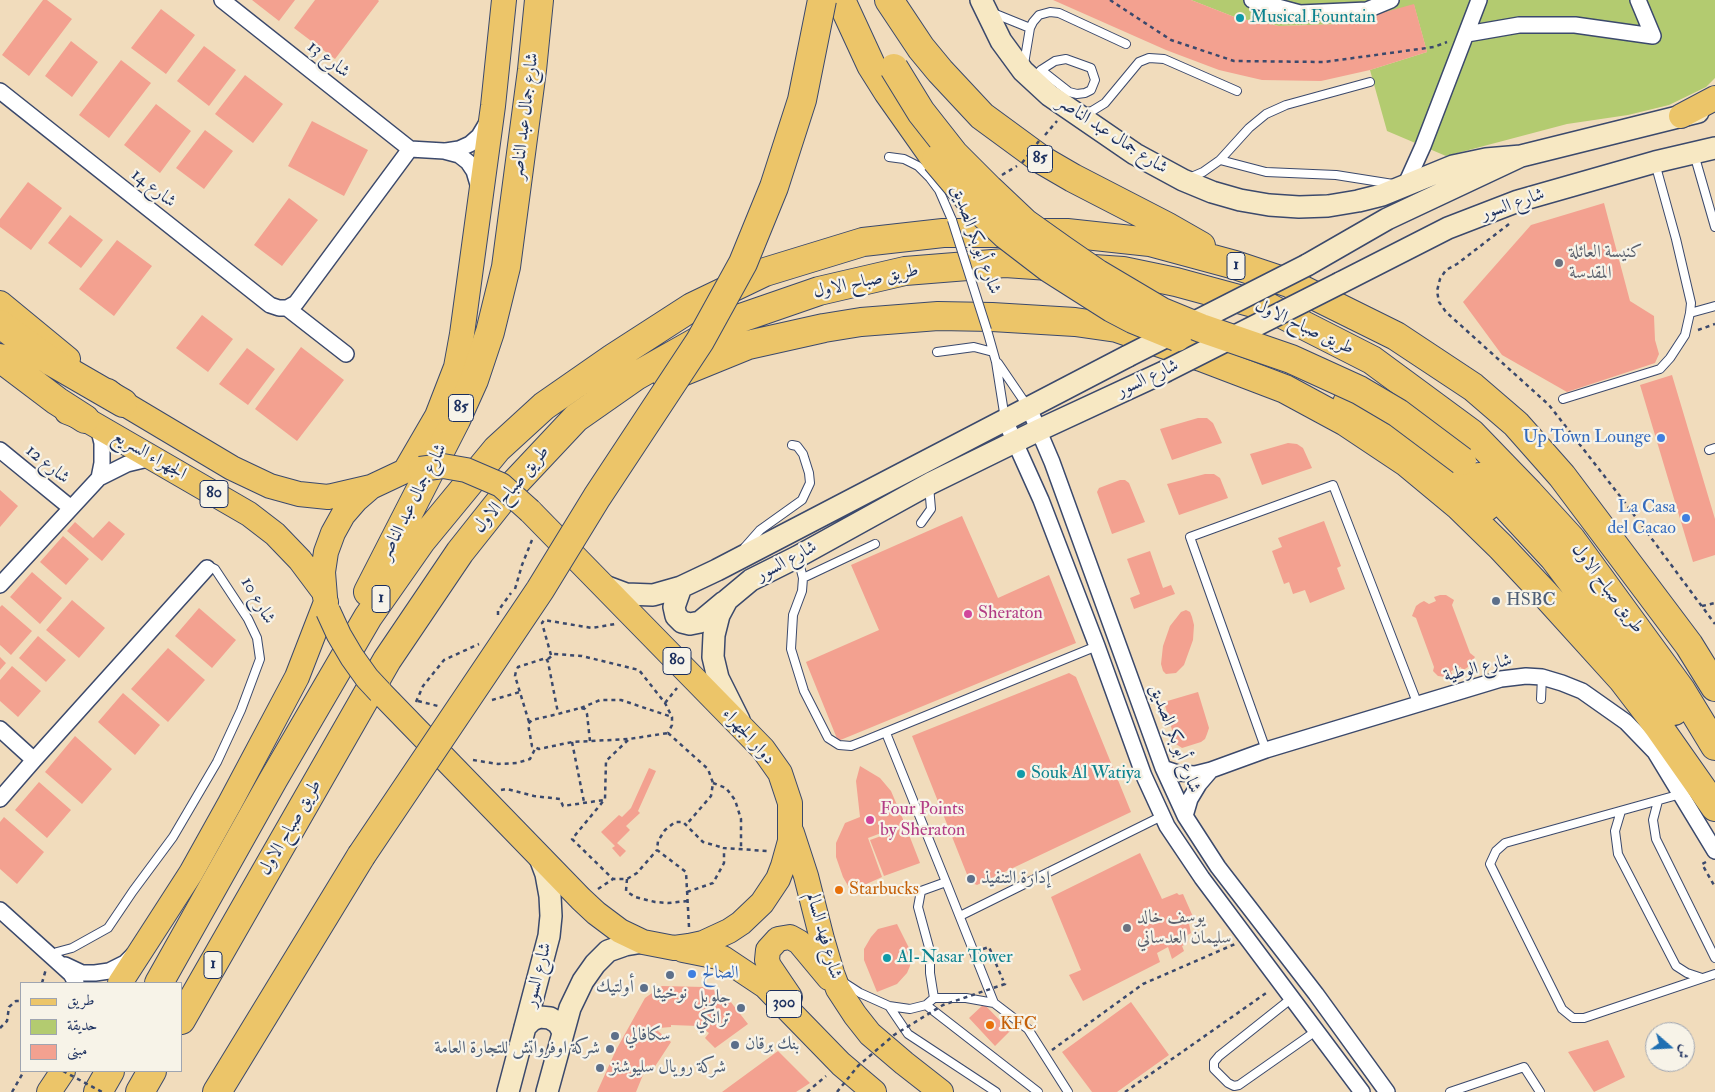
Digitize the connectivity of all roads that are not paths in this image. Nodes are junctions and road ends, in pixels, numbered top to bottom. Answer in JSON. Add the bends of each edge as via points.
{"nodes":[{"id":1,"x":222,"y":0,"type":"edge"},
{"id":2,"x":504,"y":0,"type":"edge"},
{"id":3,"x":539,"y":0,"type":"edge"},
{"id":4,"x":822,"y":0,"type":"edge"},
{"id":5,"x":841,"y":0,"type":"edge"},
{"id":6,"x":860,"y":0,"type":"edge"},
{"id":7,"x":888,"y":0,"type":"edge"},
{"id":8,"x":1252,"y":0,"type":"edge"},
{"id":9,"x":1391,"y":0,"type":"edge"},
{"id":10,"x":1479,"y":0,"type":"edge"},
{"id":11,"x":1638,"y":0,"type":"edge"},
{"id":12,"x":982,"y":4,"type":"edge"},
{"id":13,"x":1030,"y":28,"type":"junction"},
{"id":14,"x":1466,"y":34,"type":"junction"},
{"id":15,"x":1126,"y":44,"type":"dead end"},
{"id":16,"x":1032,"y":73,"type":"junction"},
{"id":17,"x":1370,"y":82,"type":"dead end"},
{"id":18,"x":0,"y":91,"type":"edge"},
{"id":19,"x":1237,"y":91,"type":"dead end"},
{"id":20,"x":1715,"y":98,"type":"edge"},
{"id":21,"x":493,"y":106,"type":"junction"},
{"id":22,"x":1068,"y":108,"type":"junction"},
{"id":23,"x":1715,"y":108,"type":"edge"},
{"id":24,"x":1681,"y":116,"type":"junction"},
{"id":25,"x":1715,"y":148,"type":"edge"},
{"id":26,"x":410,"y":149,"type":"junction"},
{"id":27,"x":444,"y":151,"type":"junction"},
{"id":28,"x":1693,"y":153,"type":"junction"},
{"id":29,"x":1521,"y":156,"type":"junction"},
{"id":30,"x":889,"y":157,"type":"dead end"},
{"id":31,"x":1220,"y":160,"type":"junction"},
{"id":32,"x":1655,"y":162,"type":"junction"},
{"id":33,"x":1183,"y":180,"type":"junction"},
{"id":34,"x":1405,"y":186,"type":"junction"},
{"id":35,"x":480,"y":202,"type":"junction"},
{"id":36,"x":1715,"y":227,"type":"edge"},
{"id":37,"x":1235,"y":265,"type":"junction"},
{"id":38,"x":0,"y":303,"type":"edge"},
{"id":39,"x":1715,"y":306,"type":"edge"},
{"id":40,"x":286,"y":308,"type":"junction"},
{"id":41,"x":1690,"y":313,"type":"junction"},
{"id":42,"x":0,"y":324,"type":"edge"},
{"id":43,"x":937,"y":352,"type":"dead end"},
{"id":44,"x":994,"y":352,"type":"junction"},
{"id":45,"x":346,"y":354,"type":"dead end"},
{"id":46,"x":0,"y":358,"type":"edge"},
{"id":47,"x":996,"y":362,"type":"junction"},
{"id":48,"x":0,"y":375,"type":"edge"},
{"id":49,"x":1563,"y":399,"type":"dead end"},
{"id":50,"x":122,"y":403,"type":"junction"},
{"id":51,"x":1029,"y":408,"type":"junction"},
{"id":52,"x":1005,"y":420,"type":"junction"},
{"id":53,"x":92,"y":423,"type":"junction"},
{"id":54,"x":1039,"y":430,"type":"junction"},
{"id":55,"x":1015,"y":442,"type":"junction"},
{"id":56,"x":792,"y":445,"type":"dead end"},
{"id":57,"x":0,"y":450,"type":"edge"},
{"id":58,"x":152,"y":458,"type":"junction"},
{"id":59,"x":413,"y":470,"type":"junction"},
{"id":60,"x":99,"y":478,"type":"junction"},
{"id":61,"x":514,"y":484,"type":"junction"},
{"id":62,"x":929,"y":484,"type":"junction"},
{"id":63,"x":371,"y":487,"type":"junction"},
{"id":64,"x":71,"y":508,"type":"junction"},
{"id":65,"x":921,"y":523,"type":"dead end"},
{"id":66,"x":875,"y":544,"type":"dead end"},
{"id":67,"x":797,"y":557,"type":"junction"},
{"id":68,"x":733,"y":562,"type":"junction"},
{"id":69,"x":207,"y":568,"type":"joint"},
{"id":70,"x":803,"y":578,"type":"junction"},
{"id":71,"x":0,"y":584,"type":"edge"},
{"id":72,"x":602,"y":585,"type":"junction"},
{"id":73,"x":681,"y":587,"type":"junction"},
{"id":74,"x":727,"y":600,"type":"junction"},
{"id":75,"x":326,"y":602,"type":"junction"},
{"id":76,"x":1097,"y":646,"type":"junction"},
{"id":77,"x":1542,"y":677,"type":"junction"},
{"id":78,"x":1715,"y":687,"type":"edge"},
{"id":79,"x":1542,"y":699,"type":"dead end"},
{"id":80,"x":1418,"y":705,"type":"junction"},
{"id":81,"x":1650,"y":716,"type":"junction"},
{"id":82,"x":0,"y":728,"type":"edge"},
{"id":83,"x":743,"y":730,"type":"junction"},
{"id":84,"x":886,"y":733,"type":"junction"},
{"id":85,"x":1715,"y":746,"type":"edge"},
{"id":86,"x":1266,"y":750,"type":"junction"},
{"id":87,"x":34,"y":760,"type":"junction"},
{"id":88,"x":1715,"y":764,"type":"edge"},
{"id":89,"x":1163,"y":768,"type":"junction"},
{"id":90,"x":1210,"y":770,"type":"junction"},
{"id":91,"x":273,"y":780,"type":"junction"},
{"id":92,"x":1681,"y":794,"type":"junction"},
{"id":93,"x":0,"y":799,"type":"edge"},
{"id":94,"x":1658,"y":801,"type":"junction"},
{"id":95,"x":1715,"y":807,"type":"edge"},
{"id":96,"x":1621,"y":811,"type":"junction"},
{"id":97,"x":1162,"y":816,"type":"junction"},
{"id":98,"x":1185,"y":816,"type":"junction"},
{"id":99,"x":791,"y":829,"type":"junction"},
{"id":100,"x":1715,"y":851,"type":"edge"},
{"id":101,"x":540,"y":858,"type":"junction"},
{"id":102,"x":946,"y":882,"type":"junction"},
{"id":103,"x":0,"y":910,"type":"edge"},
{"id":104,"x":960,"y":916,"type":"junction"},
{"id":105,"x":643,"y":942,"type":"junction"},
{"id":106,"x":143,"y":947,"type":"junction"},
{"id":107,"x":682,"y":947,"type":"junction"},
{"id":108,"x":1715,"y":958,"type":"edge"},
{"id":109,"x":54,"y":959,"type":"junction"},
{"id":110,"x":1715,"y":974,"type":"edge"},
{"id":111,"x":1702,"y":978,"type":"junction"},
{"id":112,"x":835,"y":981,"type":"junction"},
{"id":113,"x":75,"y":982,"type":"edge"},
{"id":114,"x":121,"y":982,"type":"edge"},
{"id":115,"x":161,"y":982,"type":"edge"},
{"id":116,"x":934,"y":998,"type":"junction"},
{"id":117,"x":1292,"y":998,"type":"junction"},
{"id":118,"x":994,"y":1003,"type":"junction"},
{"id":119,"x":926,"y":1005,"type":"junction"},
{"id":120,"x":889,"y":1006,"type":"junction"},
{"id":121,"x":182,"y":1018,"type":"edge"},
{"id":122,"x":525,"y":1027,"type":"junction"},
{"id":123,"x":806,"y":1027,"type":"junction"},
{"id":124,"x":1316,"y":1031,"type":"junction"},
{"id":125,"x":563,"y":1032,"type":"junction"},
{"id":126,"x":62,"y":1072,"type":"edge"},
{"id":127,"x":110,"y":1072,"type":"edge"},
{"id":128,"x":151,"y":1072,"type":"edge"},
{"id":129,"x":49,"y":1092,"type":"edge"},
{"id":130,"x":100,"y":1092,"type":"edge"},
{"id":131,"x":140,"y":1092,"type":"edge"},
{"id":132,"x":217,"y":1092,"type":"edge"},
{"id":133,"x":508,"y":1092,"type":"edge"},
{"id":134,"x":547,"y":1092,"type":"edge"},
{"id":135,"x":874,"y":1092,"type":"edge"},
{"id":136,"x":941,"y":1092,"type":"edge"},
{"id":137,"x":996,"y":1092,"type":"edge"},
{"id":138,"x":1038,"y":1092,"type":"edge"},
{"id":139,"x":1068,"y":1092,"type":"edge"},
{"id":140,"x":1362,"y":1092,"type":"edge"},
{"id":141,"x":1387,"y":1092,"type":"edge"},
{"id":142,"x":1450,"y":1092,"type":"edge"},
{"id":143,"x":1540,"y":1092,"type":"edge"}],
"edges":[{"from":1,"to":26,"type":"street","name":"شارع 13"},
{"from":2,"to":21,"type":"main road","name":"شارع جمال عبد الناصر"},
{"from":3,"to":91,"type":"highway","name":"شارع جمال عبد الناصر","number":"85","via":[[506,267],[474,380]]},
{"from":4,"to":132,"type":"highway","bridge":true,"via":[[802,100],[774,187],[743,263],[700,341],[540,590],[361,856]]},
{"from":5,"to":81,"type":"highway","bridge":true,"via":[[884,86],[903,116],[974,205],[1006,235],[1070,283],[1112,308],[1204,348],[1321,389],[1385,425],[1446,468],[1520,540],[1610,656]]},
{"from":6,"to":88,"type":"highway","bridge":true,"via":[[894,68],[921,112],[954,154],[1025,223],[1098,274],[1162,312],[1291,359],[1359,390],[1398,413],[1462,461],[1554,558]]},
{"from":7,"to":37,"type":"highway","number":"85","via":[[921,48],[982,116],[1042,160]]},
{"from":8,"to":9,"type":"street","via":[[1300,13],[1368,10]]},
{"from":10,"to":14,"type":"street"},
{"from":11,"to":14,"type":"street","via":[[1653,36],[1575,25],[1519,25]]},
{"from":12,"to":13,"type":"lane"},
{"from":12,"to":16,"type":"main road","name":"شارع جمال عبد الناصر","via":[[1000,41]]},
{"from":13,"to":15,"type":"lane","via":[[1039,15],[1060,13]]},
{"from":13,"to":16,"type":"lane"},
{"from":14,"to":34,"type":"street"},
{"from":16,"to":16,"type":"lane","via":[[1077,94],[1091,90],[1095,80],[1091,68],[1066,58]]},
{"from":16,"to":22,"type":"main road","name":"شارع جمال عبد الناصر","via":[[1049,95]]},
{"from":17,"to":31,"type":"lane","via":[[1266,114],[1248,128]]},
{"from":18,"to":40,"type":"street","name":"شارع 14","via":[[270,305]]},
{"from":19,"to":22,"type":"lane","via":[[1164,59],[1149,58],[1139,62],[1105,103],[1092,112],[1080,113]]},
{"from":20,"to":24,"type":"main road"},
{"from":21,"to":27,"type":"street","via":[[479,136],[464,146]]},
{"from":21,"to":35,"type":"main road","name":"شارع جمال عبد الناصر"},
{"from":22,"to":33,"type":"main road","name":"شارع جمال عبد الناصر","via":[[1135,154]]},
{"from":23,"to":24,"type":"main road","name":"شارع السور"},
{"from":24,"to":29,"type":"main road","name":"شارع السور"},
{"from":25,"to":28,"type":"main road","name":"شارع السور"},
{"from":26,"to":27,"type":"street"},
{"from":26,"to":40,"type":"street","via":[[296,303]]},
{"from":27,"to":35,"type":"street","via":[[459,155],[468,162],[478,183]]},
{"from":28,"to":32,"type":"main road","name":"شارع السور"},
{"from":28,"to":36,"type":"lane"},
{"from":29,"to":34,"type":"main road","name":"شارع جمال عبد الناصر","via":[[1453,166]]},
{"from":29,"to":51,"type":"main road","name":"شارع السور","bridge":true,"via":[[1387,219],[1307,265]]},
{"from":30,"to":44,"type":"lane","name":"شارع أبو بكر الصديق","bridge":true,"via":[[904,159],[918,166],[939,190],[952,220]]},
{"from":31,"to":33,"type":"lane"},
{"from":31,"to":34,"type":"lane","via":[[1266,172],[1336,175]]},
{"from":32,"to":41,"type":"lane","via":[[1691,303]]},
{"from":32,"to":54,"type":"main road","name":"شارع السور","bridge":true,"via":[[1518,201],[1448,228],[1164,372]]},
{"from":33,"to":34,"type":"main road","name":"شارع جمال عبد الناصر","via":[[1240,200],[1299,207],[1358,201]]},
{"from":35,"to":59,"type":"main road","name":"شارع جمال عبد الناصر","via":[[456,367]]},
{"from":37,"to":78,"type":"highway","name":"طريق صباح الاول","number":"1","via":[[1289,283],[1396,336],[1473,387],[1516,424],[1562,476],[1689,645]]},
{"from":37,"to":91,"type":"highway","name":"طريق صباح الاول","number":"1","via":[[1150,242],[1067,232],[943,233],[863,242],[765,272],[692,307],[544,406],[497,450],[422,540],[368,617]]},
{"from":38,"to":50,"type":"main road","name":"الجهراء السريع"},
{"from":39,"to":41,"type":"lane"},
{"from":40,"to":45,"type":"street","name":"شارع 14"},
{"from":41,"to":49,"type":"lane","via":[[1684,335],[1660,369]]},
{"from":42,"to":50,"type":"highway","name":"الجهراء السريع","number":"80","via":[[52,362]]},
{"from":43,"to":44,"type":"lane","via":[[974,347]]},
{"from":44,"to":47,"type":"lane","name":"شارع أبو بكر الصديق"},
{"from":46,"to":53,"type":"highway","name":"الجهراء السريع","number":"80"},
{"from":47,"to":51,"type":"lane","name":"شارع أبو بكر الصديق"},
{"from":47,"to":52,"type":"lane","name":"شارع أبو بكر الصديق"},
{"from":48,"to":53,"type":"main road","name":"الجهراء السريع","via":[[42,401]]},
{"from":50,"to":63,"type":"main road","name":"الجهراء السريع","number":"80","via":[[232,468],[270,486],[328,497]]},
{"from":51,"to":52,"type":"main road","name":"شارع السور"},
{"from":51,"to":54,"type":"street","name":"شارع أبو بكر الصديق"},
{"from":52,"to":55,"type":"street","name":"شارع أبو بكر الصديق"},
{"from":52,"to":68,"type":"main road","name":"شارع السور"},
{"from":53,"to":58,"type":"main road","name":"الجهراء السريع","number":"80"},
{"from":53,"to":60,"type":"street","name":"شارع 12","via":[[102,443]]},
{"from":54,"to":55,"type":"main road","name":"شارع السور"},
{"from":54,"to":89,"type":"street","name":"شارع أبو بكر الصديق"},
{"from":55,"to":62,"type":"main road","name":"شارع السور"},
{"from":55,"to":76,"type":"street","name":"شارع أبو بكر الصديق"},
{"from":56,"to":68,"type":"lane","via":[[797,446],[802,454],[809,473],[810,483],[802,500],[760,530]]},
{"from":57,"to":64,"type":"street","name":"شارع 12"},
{"from":58,"to":60,"type":"street","name":"شارع 12","via":[[127,464]]},
{"from":58,"to":75,"type":"main road","name":"الجهراء السريع","number":"80","via":[[249,514],[275,534],[300,560]]},
{"from":59,"to":63,"type":"main road","name":"دوار الجهراء","number":"80"},
{"from":59,"to":72,"type":"main road","name":"دوار الجهراء","number":"80","bridge":true,"via":[[443,466],[466,470],[501,485]]},
{"from":60,"to":64,"type":"street","name":"شارع 12"},
{"from":61,"to":81,"type":"highway","via":[[585,427],[660,381],[748,345],[861,322],[938,316],[1039,319],[1116,328],[1285,389],[1346,422],[1406,462],[1459,506],[1501,547],[1581,633]]},
{"from":61,"to":85,"type":"highway","name":"طريق صباح الاول","number":"1","via":[[576,418],[636,376],[735,320],[819,290],[905,271],[1005,263],[1123,271],[1176,282],[1268,307],[1372,360],[1471,434],[1571,540],[1681,690]]},
{"from":61,"to":121,"type":"highway","name":"طريق صباح الاول","number":"1","via":[[460,552],[388,660]]},
{"from":62,"to":65,"type":"lane","via":[[931,509]]},
{"from":62,"to":67,"type":"main road","name":"شارع السور"},
{"from":63,"to":75,"type":"main road","name":"دوار الجهراء","number":"80","via":[[343,515],[333,533],[324,565]]},
{"from":64,"to":71,"type":"street","name":"شارع 12"},
{"from":66,"to":70,"type":"lane"},
{"from":67,"to":70,"type":"lane"},
{"from":67,"to":74,"type":"main road","name":"شارع السور","via":[[751,580]]},
{"from":68,"to":73,"type":"main road","name":"شارع السور"},
{"from":69,"to":87,"type":"street","name":"شارع 10"},
{"from":69,"to":109,"type":"lane","name":"شارع 10","via":[[215,569],[257,638],[260,659],[241,710],[217,762],[173,837],[108,928],[72,948],[57,952]]},
{"from":70,"to":84,"type":"lane","via":[[793,615],[791,649],[804,691],[828,738],[839,745],[851,746]]},
{"from":72,"to":73,"type":"main road","name":"شارع السور","via":[[626,594],[653,595]]},
{"from":72,"to":83,"type":"main road","name":"دوار الجهراء","number":"80"},
{"from":73,"to":74,"type":"main road","via":[[674,607],[682,622],[700,622]]},
{"from":74,"to":83,"type":"main road","name":"شارع السور","via":[[719,615],[713,657],[718,678]]},
{"from":75,"to":101,"type":"main road","name":"دوار الجهراء","number":"80","bridge":true,"via":[[338,635],[367,678],[463,764]]},
{"from":75,"to":106,"type":"main road","via":[[272,725],[190,873]]},
{"from":76,"to":84,"type":"lane"},
{"from":76,"to":97,"type":"street","name":"شارع أبو بكر الصديق","via":[[1144,776]]},
{"from":77,"to":79,"type":"lane"},
{"from":77,"to":80,"type":"street","name":"شارع الوطية","via":[[1501,679]]},
{"from":77,"to":92,"type":"street","name":"شارع الوطية","via":[[1582,691],[1626,722],[1655,752]]},
{"from":80,"to":86,"type":"street","name":"شارع الوطية"},
{"from":80,"to":86,"type":"lane","via":[[1333,485],[1190,537]]},
{"from":81,"to":95,"type":"highway"},
{"from":82,"to":87,"type":"street"},
{"from":83,"to":99,"type":"main road","name":"دوار الجهراء","number":"80","via":[[780,773],[790,804]]},
{"from":84,"to":102,"type":"lane"},
{"from":86,"to":90,"type":"street","name":"شارع الوطية"},
{"from":87,"to":93,"type":"street","name":"شارع 10"},
{"from":89,"to":90,"type":"street","name":"شارع الوطية","via":[[1195,774]]},
{"from":89,"to":98,"type":"street","name":"شارع أبو بكر الصديق"},
{"from":90,"to":98,"type":"street","via":[[1190,799]]},
{"from":91,"to":115,"type":"highway","name":"طريق صباح الاول","number":"1"},
{"from":92,"to":94,"type":"lane"},
{"from":92,"to":100,"type":"street","name":"شارع الوطية"},
{"from":94,"to":96,"type":"lane"},
{"from":94,"to":108,"type":"lane","via":[[1653,820],[1656,839]]},
{"from":96,"to":111,"type":"lane","via":[[1615,831],[1618,854],[1676,966]]},
{"from":96,"to":111,"type":"lane","via":[[1505,843],[1496,850],[1490,864],[1562,1009],[1573,1018],[1584,1018]]},
{"from":97,"to":104,"type":"lane"},
{"from":97,"to":117,"type":"street","name":"شارع أبو بكر الصديق","via":[[1202,878]]},
{"from":98,"to":141,"type":"street","name":"شارع أبو بكر الصديق","via":[[1218,867]]},
{"from":99,"to":107,"type":"main road","name":"دوار الجهراء","number":"80","via":[[788,852],[778,879],[752,914],[723,934]]},
{"from":99,"to":112,"type":"main road","name":"شارع فهد السالم"},
{"from":101,"to":105,"type":"main road","name":"دوار الجهراء","number":"80","via":[[596,913],[620,931]]},
{"from":101,"to":122,"type":"main road","name":"شارع السور","via":[[546,874],[551,916]]},
{"from":102,"to":104,"type":"lane"},
{"from":102,"to":116,"type":"lane","via":[[921,891],[918,907],[930,950]]},
{"from":103,"to":109,"type":"street"},
{"from":104,"to":118,"type":"lane"},
{"from":105,"to":107,"type":"main road","name":"دوار الجهراء","number":"80"},
{"from":105,"to":125,"type":"main road","via":[[608,951],[595,964],[570,1008]]},
{"from":106,"to":109,"type":"street","via":[[124,962],[95,973],[73,970]]},
{"from":106,"to":114,"type":"main road"},
{"from":107,"to":123,"type":"main road","number":"300","via":[[723,958],[765,986]]},
{"from":109,"to":113,"type":"street"},
{"from":110,"to":111,"type":"lane"},
{"from":112,"to":120,"type":"lane"},
{"from":112,"to":123,"type":"main road","via":[[800,942],[783,937],[770,945],[766,956],[769,966]]},
{"from":112,"to":136,"type":"main road","name":"شارع فهد السالم","via":[[870,1034]]},
{"from":116,"to":118,"type":"lane","via":[[966,998]]},
{"from":116,"to":119,"type":"lane"},
{"from":117,"to":124,"type":"street","name":"شارع أبو بكر الصديق"},
{"from":117,"to":124,"type":"lane","via":[[1219,1056],[1214,1062],[1214,1069],[1228,1083],[1239,1085]]},
{"from":118,"to":139,"type":"lane","via":[[1028,1029]]},
{"from":119,"to":120,"type":"lane","via":[[910,1009]]},
{"from":119,"to":138,"type":"lane"},
{"from":120,"to":137,"type":"lane","via":[[908,1034]]},
{"from":122,"to":125,"type":"main road","via":[[540,1017],[550,1018]]},
{"from":122,"to":133,"type":"main road","name":"شارع السور"},
{"from":123,"to":135,"type":"main road","number":"300","via":[[841,1064]]},
{"from":124,"to":140,"type":"street","name":"شارع أبو بكر الصديق"},
{"from":125,"to":134,"type":"main road"},
{"from":126,"to":129,"type":"main road"},
{"from":127,"to":130,"type":"highway"},
{"from":128,"to":131,"type":"highway"},
{"from":142,"to":143,"type":"lane","via":[[1524,1068]]}]}
